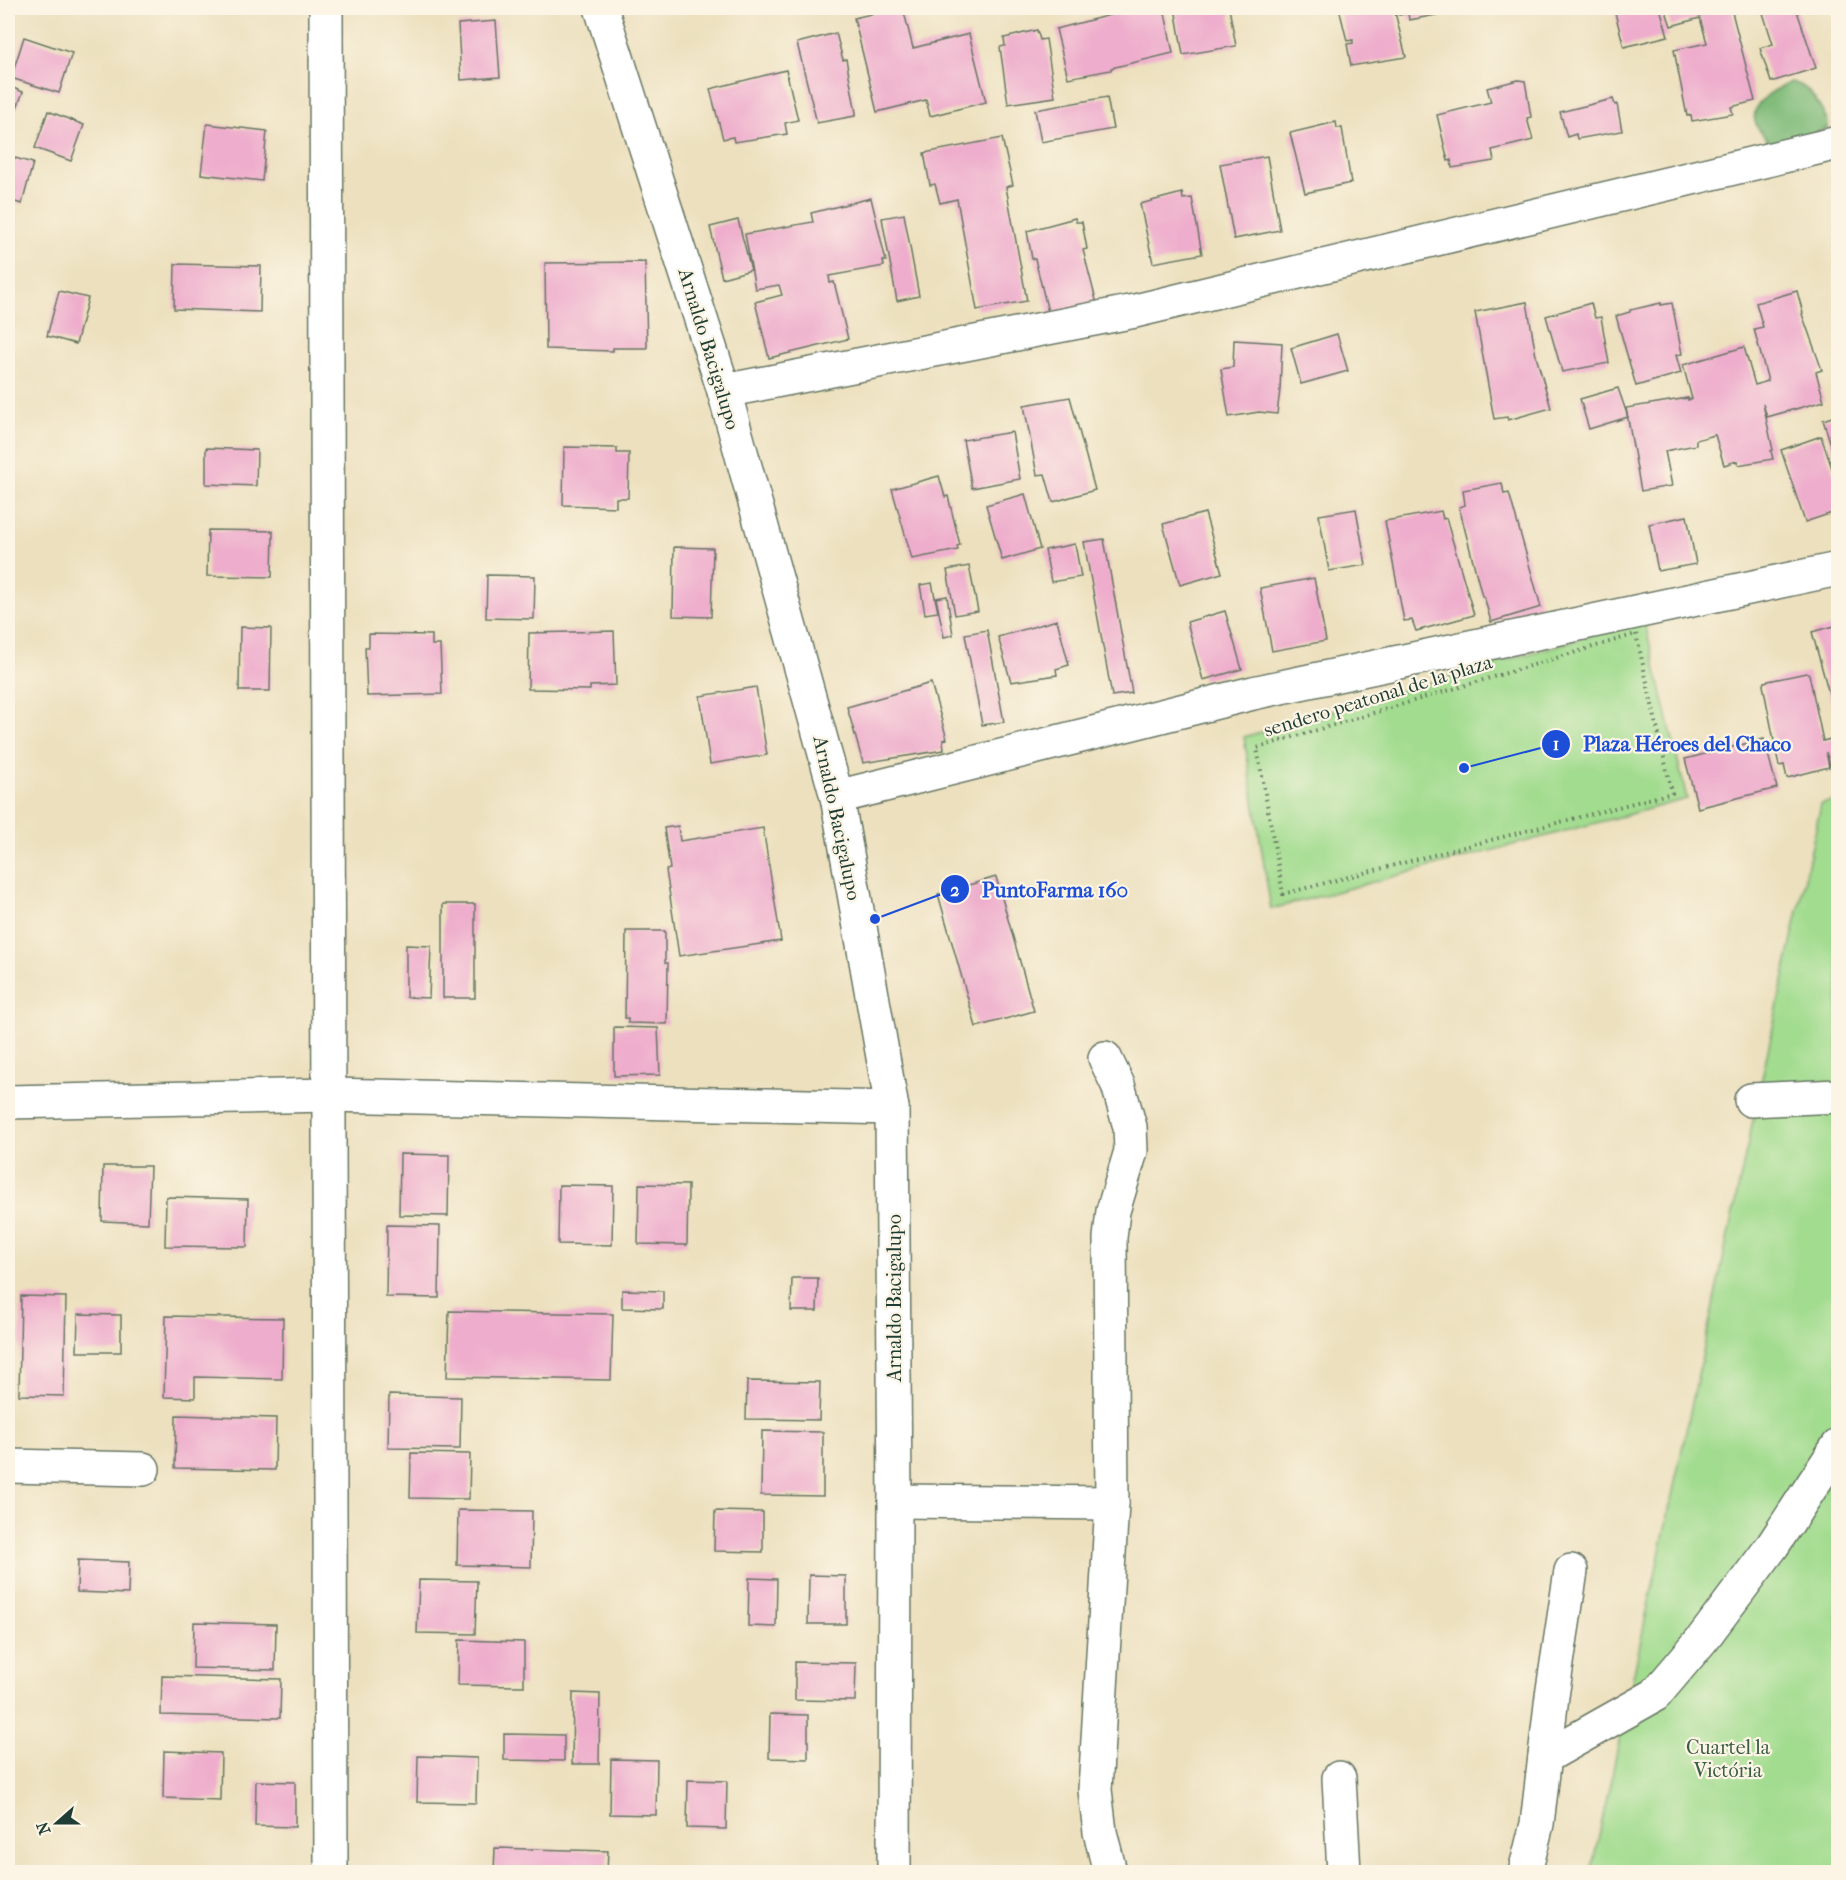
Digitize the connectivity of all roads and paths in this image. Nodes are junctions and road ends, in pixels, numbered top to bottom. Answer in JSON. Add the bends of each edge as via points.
{"nodes":[{"id":1,"x":326,"y":8,"type":"edge"},
{"id":2,"x":607,"y":9,"type":"edge"},
{"id":3,"x":1839,"y":143,"type":"edge"},
{"id":4,"x":724,"y":391,"type":"junction"},
{"id":5,"x":1839,"y":569,"type":"edge"},
{"id":6,"x":1672,"y":793,"type":"joint"},
{"id":7,"x":837,"y":797,"type":"junction"},
{"id":8,"x":1105,"y":1058,"type":"dead end"},
{"id":9,"x":328,"y":1095,"type":"junction"},
{"id":10,"x":1839,"y":1096,"type":"edge"},
{"id":11,"x":1751,"y":1100,"type":"dead end"},
{"id":12,"x":8,"y":1102,"type":"edge"},
{"id":13,"x":892,"y":1108,"type":"junction"},
{"id":14,"x":1839,"y":1446,"type":"edge"},
{"id":15,"x":8,"y":1466,"type":"edge"},
{"id":16,"x":143,"y":1469,"type":"dead end"},
{"id":17,"x":895,"y":1501,"type":"junction"},
{"id":18,"x":1112,"y":1503,"type":"junction"},
{"id":19,"x":1571,"y":1571,"type":"dead end"},
{"id":20,"x":1545,"y":1757,"type":"junction"},
{"id":21,"x":1339,"y":1778,"type":"dead end"},
{"id":22,"x":331,"y":1872,"type":"edge"},
{"id":23,"x":894,"y":1872,"type":"edge"},
{"id":24,"x":1110,"y":1872,"type":"edge"},
{"id":25,"x":1344,"y":1872,"type":"edge"},
{"id":26,"x":1524,"y":1872,"type":"edge"}],
"edges":[{"from":1,"to":9,"type":"street"},
{"from":2,"to":4,"type":"street","name":"Arnaldo Bacigalupo"},
{"from":3,"to":4,"type":"street","via":[[1135,311]]},
{"from":4,"to":7,"type":"street","name":"Arnaldo Bacigalupo"},
{"from":5,"to":7,"type":"street","via":[[1253,693]]},
{"from":6,"to":6,"type":"path","name":"sendero peatonal de la plaza","via":[[1283,894],[1257,748],[1636,634]]},
{"from":7,"to":13,"type":"street","name":"Arnaldo Bacigalupo"},
{"from":8,"to":18,"type":"street","via":[[1125,1105],[1131,1151],[1113,1211],[1110,1238]]},
{"from":9,"to":12,"type":"street"},
{"from":9,"to":13,"type":"street"},
{"from":9,"to":22,"type":"street"},
{"from":10,"to":11,"type":"street"},
{"from":13,"to":17,"type":"street","name":"Arnaldo Bacigalupo"},
{"from":14,"to":20,"type":"street","via":[[1766,1554],[1655,1695]]},
{"from":15,"to":16,"type":"street"},
{"from":17,"to":18,"type":"street"},
{"from":17,"to":23,"type":"street","name":"Arnaldo Bacigalupo"},
{"from":18,"to":24,"type":"street","via":[[1095,1790]]},
{"from":19,"to":20,"type":"street"},
{"from":20,"to":26,"type":"street","via":[[1537,1824]]},
{"from":21,"to":25,"type":"street"}]}
